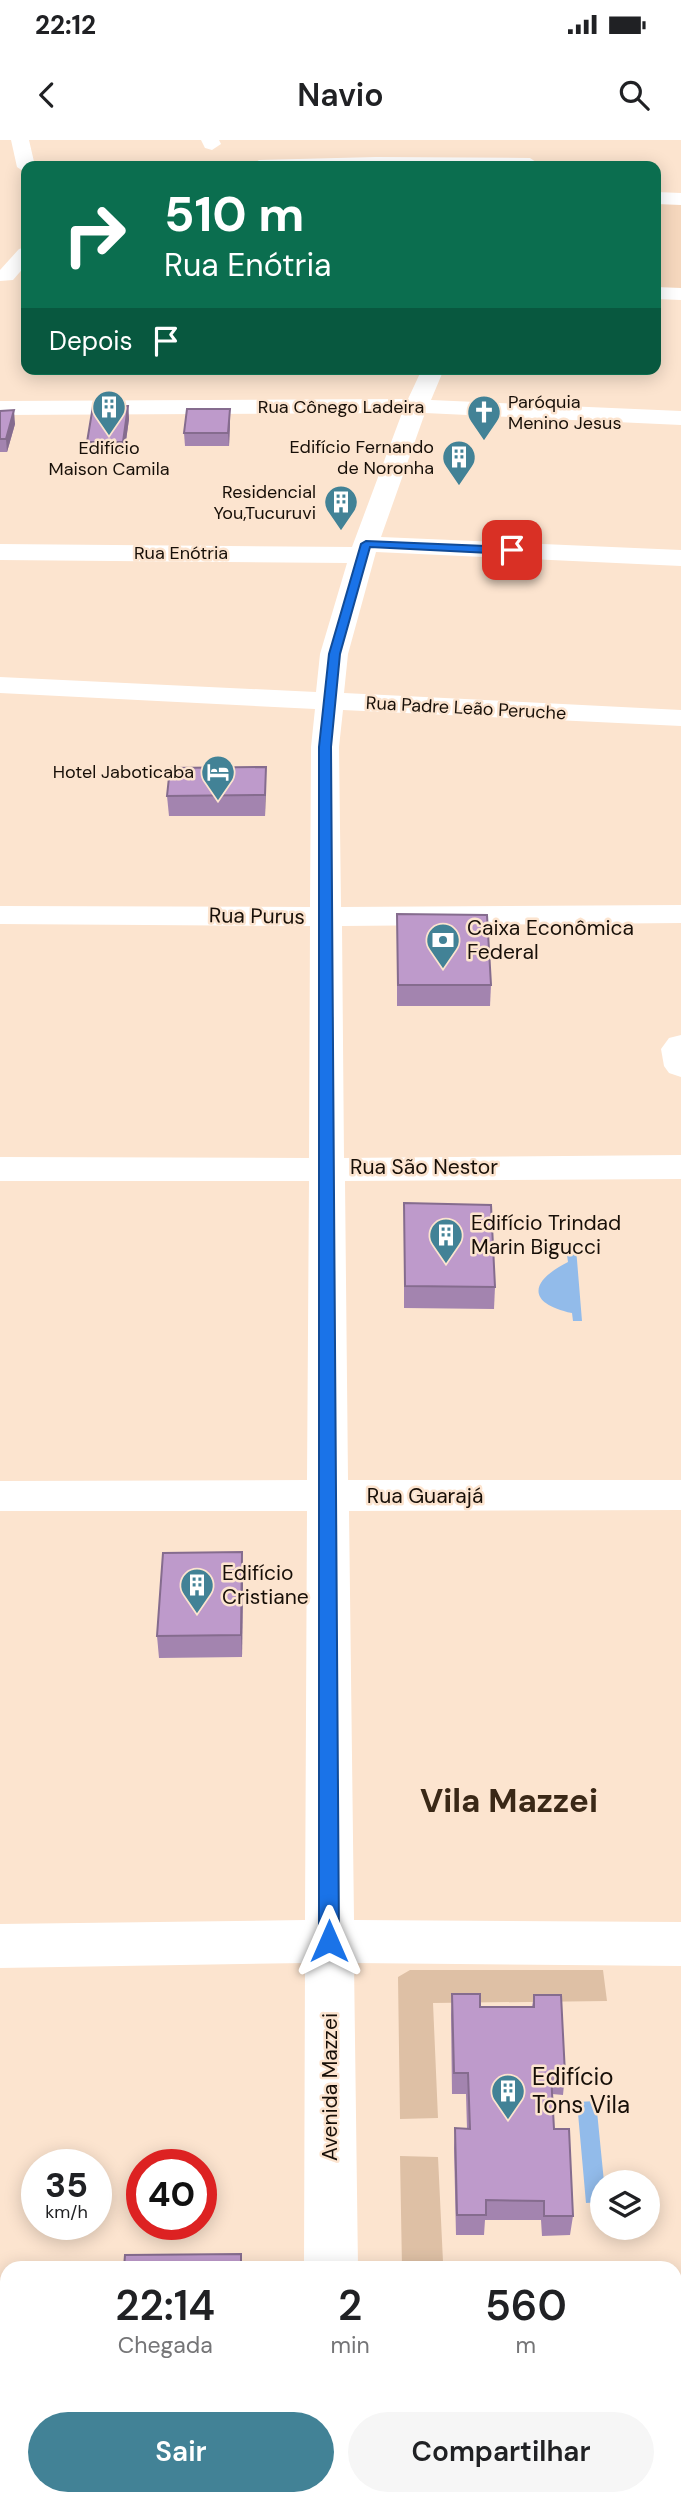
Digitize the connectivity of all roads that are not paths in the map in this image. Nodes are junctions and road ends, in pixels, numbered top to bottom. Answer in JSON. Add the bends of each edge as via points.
{"nodes":[{"id":1,"x":20,"y":140,"type":"edge"},
{"id":2,"x":530,"y":141,"type":"edge"},
{"id":3,"x":358,"y":148,"type":"dead end"},
{"id":4,"x":21,"y":161,"type":"edge"},
{"id":5,"x":374,"y":161,"type":"edge"},
{"id":6,"x":391,"y":161,"type":"edge"},
{"id":7,"x":498,"y":161,"type":"edge"},
{"id":8,"x":529,"y":161,"type":"edge"},
{"id":9,"x":661,"y":198,"type":"edge"},
{"id":10,"x":681,"y":199,"type":"edge"},
{"id":11,"x":21,"y":261,"type":"edge"},
{"id":12,"x":11,"y":276,"type":"edge"},
{"id":13,"x":661,"y":293,"type":"edge"},
{"id":14,"x":681,"y":294,"type":"edge"},
{"id":15,"x":430,"y":375,"type":"edge"},
{"id":16,"x":416,"y":406,"type":"junction"},
{"id":17,"x":0,"y":408,"type":"edge"},
{"id":18,"x":681,"y":418,"type":"edge"},
{"id":19,"x":364,"y":549,"type":"junction"},
{"id":20,"x":0,"y":552,"type":"edge"},
{"id":21,"x":681,"y":558,"type":"edge"},
{"id":22,"x":0,"y":685,"type":"edge"},
{"id":23,"x":328,"y":700,"type":"junction"},
{"id":24,"x":681,"y":718,"type":"edge"},
{"id":25,"x":681,"y":914,"type":"edge"},
{"id":26,"x":0,"y":915,"type":"edge"},
{"id":27,"x":327,"y":917,"type":"junction"},
{"id":28,"x":681,"y":1045,"type":"edge"},
{"id":29,"x":681,"y":1066,"type":"edge"},
{"id":30,"x":681,"y":1167,"type":"edge"},
{"id":31,"x":0,"y":1168,"type":"edge"},
{"id":32,"x":327,"y":1168,"type":"junction"},
{"id":33,"x":681,"y":1495,"type":"edge"},
{"id":34,"x":327,"y":1496,"type":"junction"},
{"id":35,"x":1,"y":1503,"type":"edge"},
{"id":36,"x":329,"y":1941,"type":"junction"},
{"id":37,"x":681,"y":1944,"type":"edge"},
{"id":38,"x":0,"y":1946,"type":"edge"},
{"id":39,"x":331,"y":2261,"type":"edge"}],
"edges":[{"from":1,"to":4,"type":"street"},
{"from":2,"to":8,"type":"street"},
{"from":3,"to":5,"type":"street"},
{"from":6,"to":7,"type":"street","via":[[445,154]]},
{"from":9,"to":10,"type":"street"},
{"from":11,"to":12,"type":"street"},
{"from":13,"to":14,"type":"street"},
{"from":15,"to":16,"type":"street","name":"Avenida Mazzei"},
{"from":16,"to":17,"type":"street","name":"Rua Cônego Ladeira"},
{"from":16,"to":18,"type":"street","name":"Rua Cônego Ladeira"},
{"from":16,"to":19,"type":"street","name":"Avenida Mazzei"},
{"from":19,"to":20,"type":"street","name":"Rua Enótria"},
{"from":19,"to":21,"type":"street","name":"Rua Enótria"},
{"from":19,"to":23,"type":"street","name":"Avenida Mazzei","via":[[334,654]]},
{"from":22,"to":23,"type":"street","name":"Rua Padre Leão Peruche"},
{"from":23,"to":24,"type":"street","name":"Rua Padre Leão Peruche"},
{"from":23,"to":27,"type":"street","name":"Avenida Mazzei"},
{"from":25,"to":27,"type":"street","name":"Rua Purus"},
{"from":26,"to":27,"type":"street","name":"Rua Purus"},
{"from":27,"to":32,"type":"street","name":"Avenida Mazzei"},
{"from":28,"to":29,"type":"street"},
{"from":30,"to":32,"type":"street","name":"Rua São Nestor"},
{"from":31,"to":32,"type":"street","name":"Rua São Nestor"},
{"from":32,"to":34,"type":"street","name":"Avenida Mazzei"},
{"from":33,"to":34,"type":"street","name":"Rua Guarajá"},
{"from":34,"to":35,"type":"street","name":"Rua Guarajá"},
{"from":34,"to":36,"type":"street","name":"Avenida Mazzei"},
{"from":36,"to":37,"type":"street"},
{"from":36,"to":38,"type":"street"},
{"from":36,"to":39,"type":"street","name":"Avenida Mazzei"}]}
